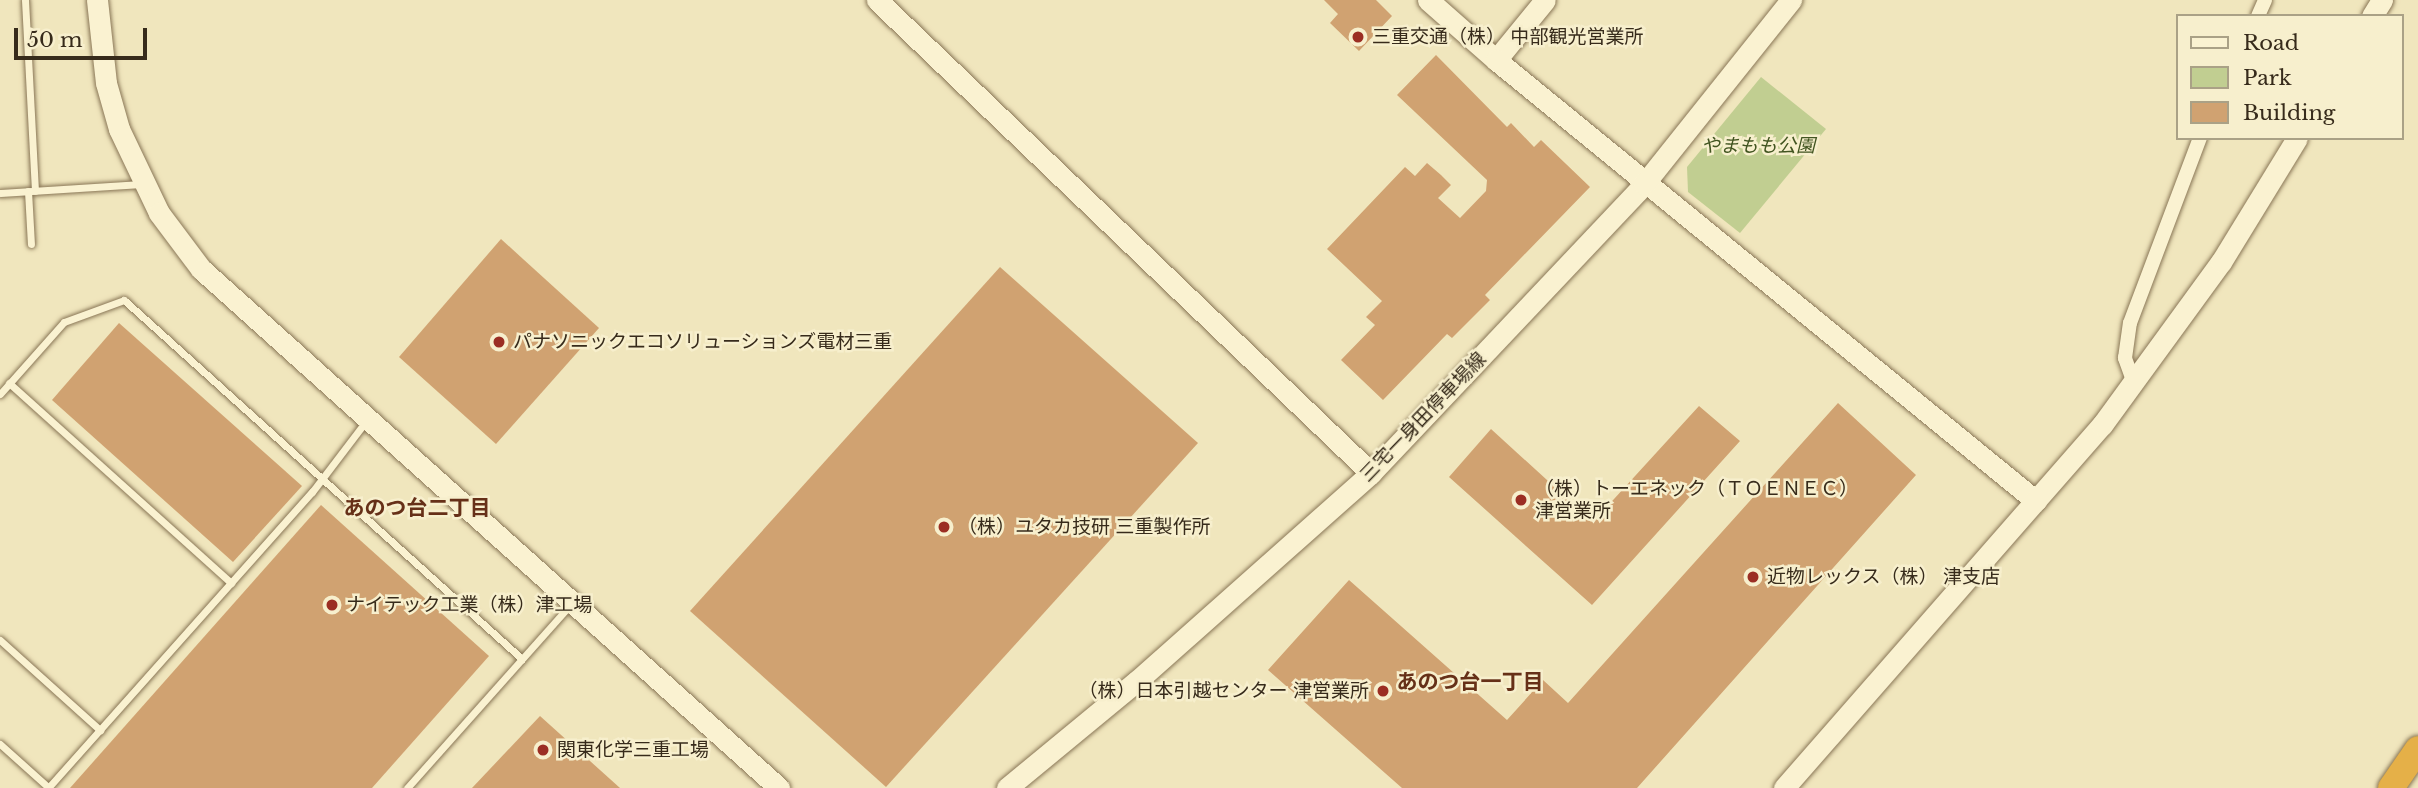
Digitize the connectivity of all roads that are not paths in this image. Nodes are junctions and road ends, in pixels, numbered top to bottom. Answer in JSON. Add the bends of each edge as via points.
{"nodes":[{"id":1,"x":25,"y":0,"type":"edge"},
{"id":2,"x":97,"y":0,"type":"edge"},
{"id":3,"x":877,"y":0,"type":"edge"},
{"id":4,"x":1428,"y":0,"type":"edge"},
{"id":5,"x":1545,"y":0,"type":"edge"},
{"id":6,"x":1791,"y":0,"type":"edge"},
{"id":7,"x":1496,"y":60,"type":"junction"},
{"id":8,"x":2199,"y":140,"type":"edge"},
{"id":9,"x":2296,"y":140,"type":"edge"},
{"id":10,"x":144,"y":184,"type":"junction"},
{"id":11,"x":1644,"y":184,"type":"junction"},
{"id":12,"x":32,"y":191,"type":"junction"},
{"id":13,"x":0,"y":193,"type":"edge"},
{"id":14,"x":31,"y":244,"type":"dead end"},
{"id":15,"x":9,"y":383,"type":"junction"},
{"id":16,"x":2133,"y":383,"type":"junction"},
{"id":17,"x":0,"y":394,"type":"edge"},
{"id":18,"x":367,"y":420,"type":"junction"},
{"id":19,"x":1371,"y":473,"type":"junction"},
{"id":20,"x":320,"y":475,"type":"junction"},
{"id":21,"x":2036,"y":501,"type":"junction"},
{"id":22,"x":231,"y":583,"type":"junction"},
{"id":23,"x":571,"y":603,"type":"junction"},
{"id":24,"x":0,"y":640,"type":"edge"},
{"id":25,"x":522,"y":659,"type":"junction"},
{"id":26,"x":100,"y":730,"type":"junction"},
{"id":27,"x":0,"y":744,"type":"edge"},
{"id":28,"x":2418,"y":750,"type":"edge"},
{"id":29,"x":48,"y":788,"type":"edge"},
{"id":30,"x":407,"y":788,"type":"edge"},
{"id":31,"x":779,"y":788,"type":"edge"},
{"id":32,"x":1007,"y":788,"type":"edge"},
{"id":33,"x":1784,"y":788,"type":"edge"},
{"id":34,"x":2391,"y":788,"type":"edge"}],
"edges":[{"from":1,"to":12,"type":"lane"},
{"from":2,"to":10,"type":"street","via":[[106,83],[118,129]]},
{"from":3,"to":19,"type":"street"},
{"from":4,"to":7,"type":"street"},
{"from":5,"to":7,"type":"street"},
{"from":6,"to":11,"type":"street","name":"三宅一身田停車場線"},
{"from":7,"to":11,"type":"street"},
{"from":8,"to":16,"type":"street","via":[[2130,323],[2125,358]]},
{"from":9,"to":16,"type":"street","via":[[2221,262]]},
{"from":10,"to":12,"type":"lane"},
{"from":10,"to":18,"type":"street","via":[[201,269]]},
{"from":11,"to":19,"type":"street","name":"三宅一身田停車場線"},
{"from":11,"to":21,"type":"street"},
{"from":12,"to":13,"type":"lane"},
{"from":12,"to":14,"type":"lane"},
{"from":15,"to":17,"type":"lane"},
{"from":15,"to":20,"type":"lane","via":[[64,322],[124,300]]},
{"from":15,"to":22,"type":"lane"},
{"from":16,"to":21,"type":"street"},
{"from":18,"to":20,"type":"lane"},
{"from":18,"to":23,"type":"street"},
{"from":19,"to":32,"type":"street","name":"三宅一身田停車場線","via":[[1137,681]]},
{"from":20,"to":22,"type":"lane","via":[[312,492]]},
{"from":20,"to":25,"type":"lane"},
{"from":21,"to":33,"type":"street"},
{"from":22,"to":26,"type":"lane"},
{"from":23,"to":25,"type":"lane"},
{"from":23,"to":31,"type":"street"},
{"from":24,"to":26,"type":"lane"},
{"from":25,"to":30,"type":"lane"},
{"from":26,"to":29,"type":"lane"},
{"from":27,"to":29,"type":"lane"},
{"from":28,"to":34,"type":"highway"}]}
